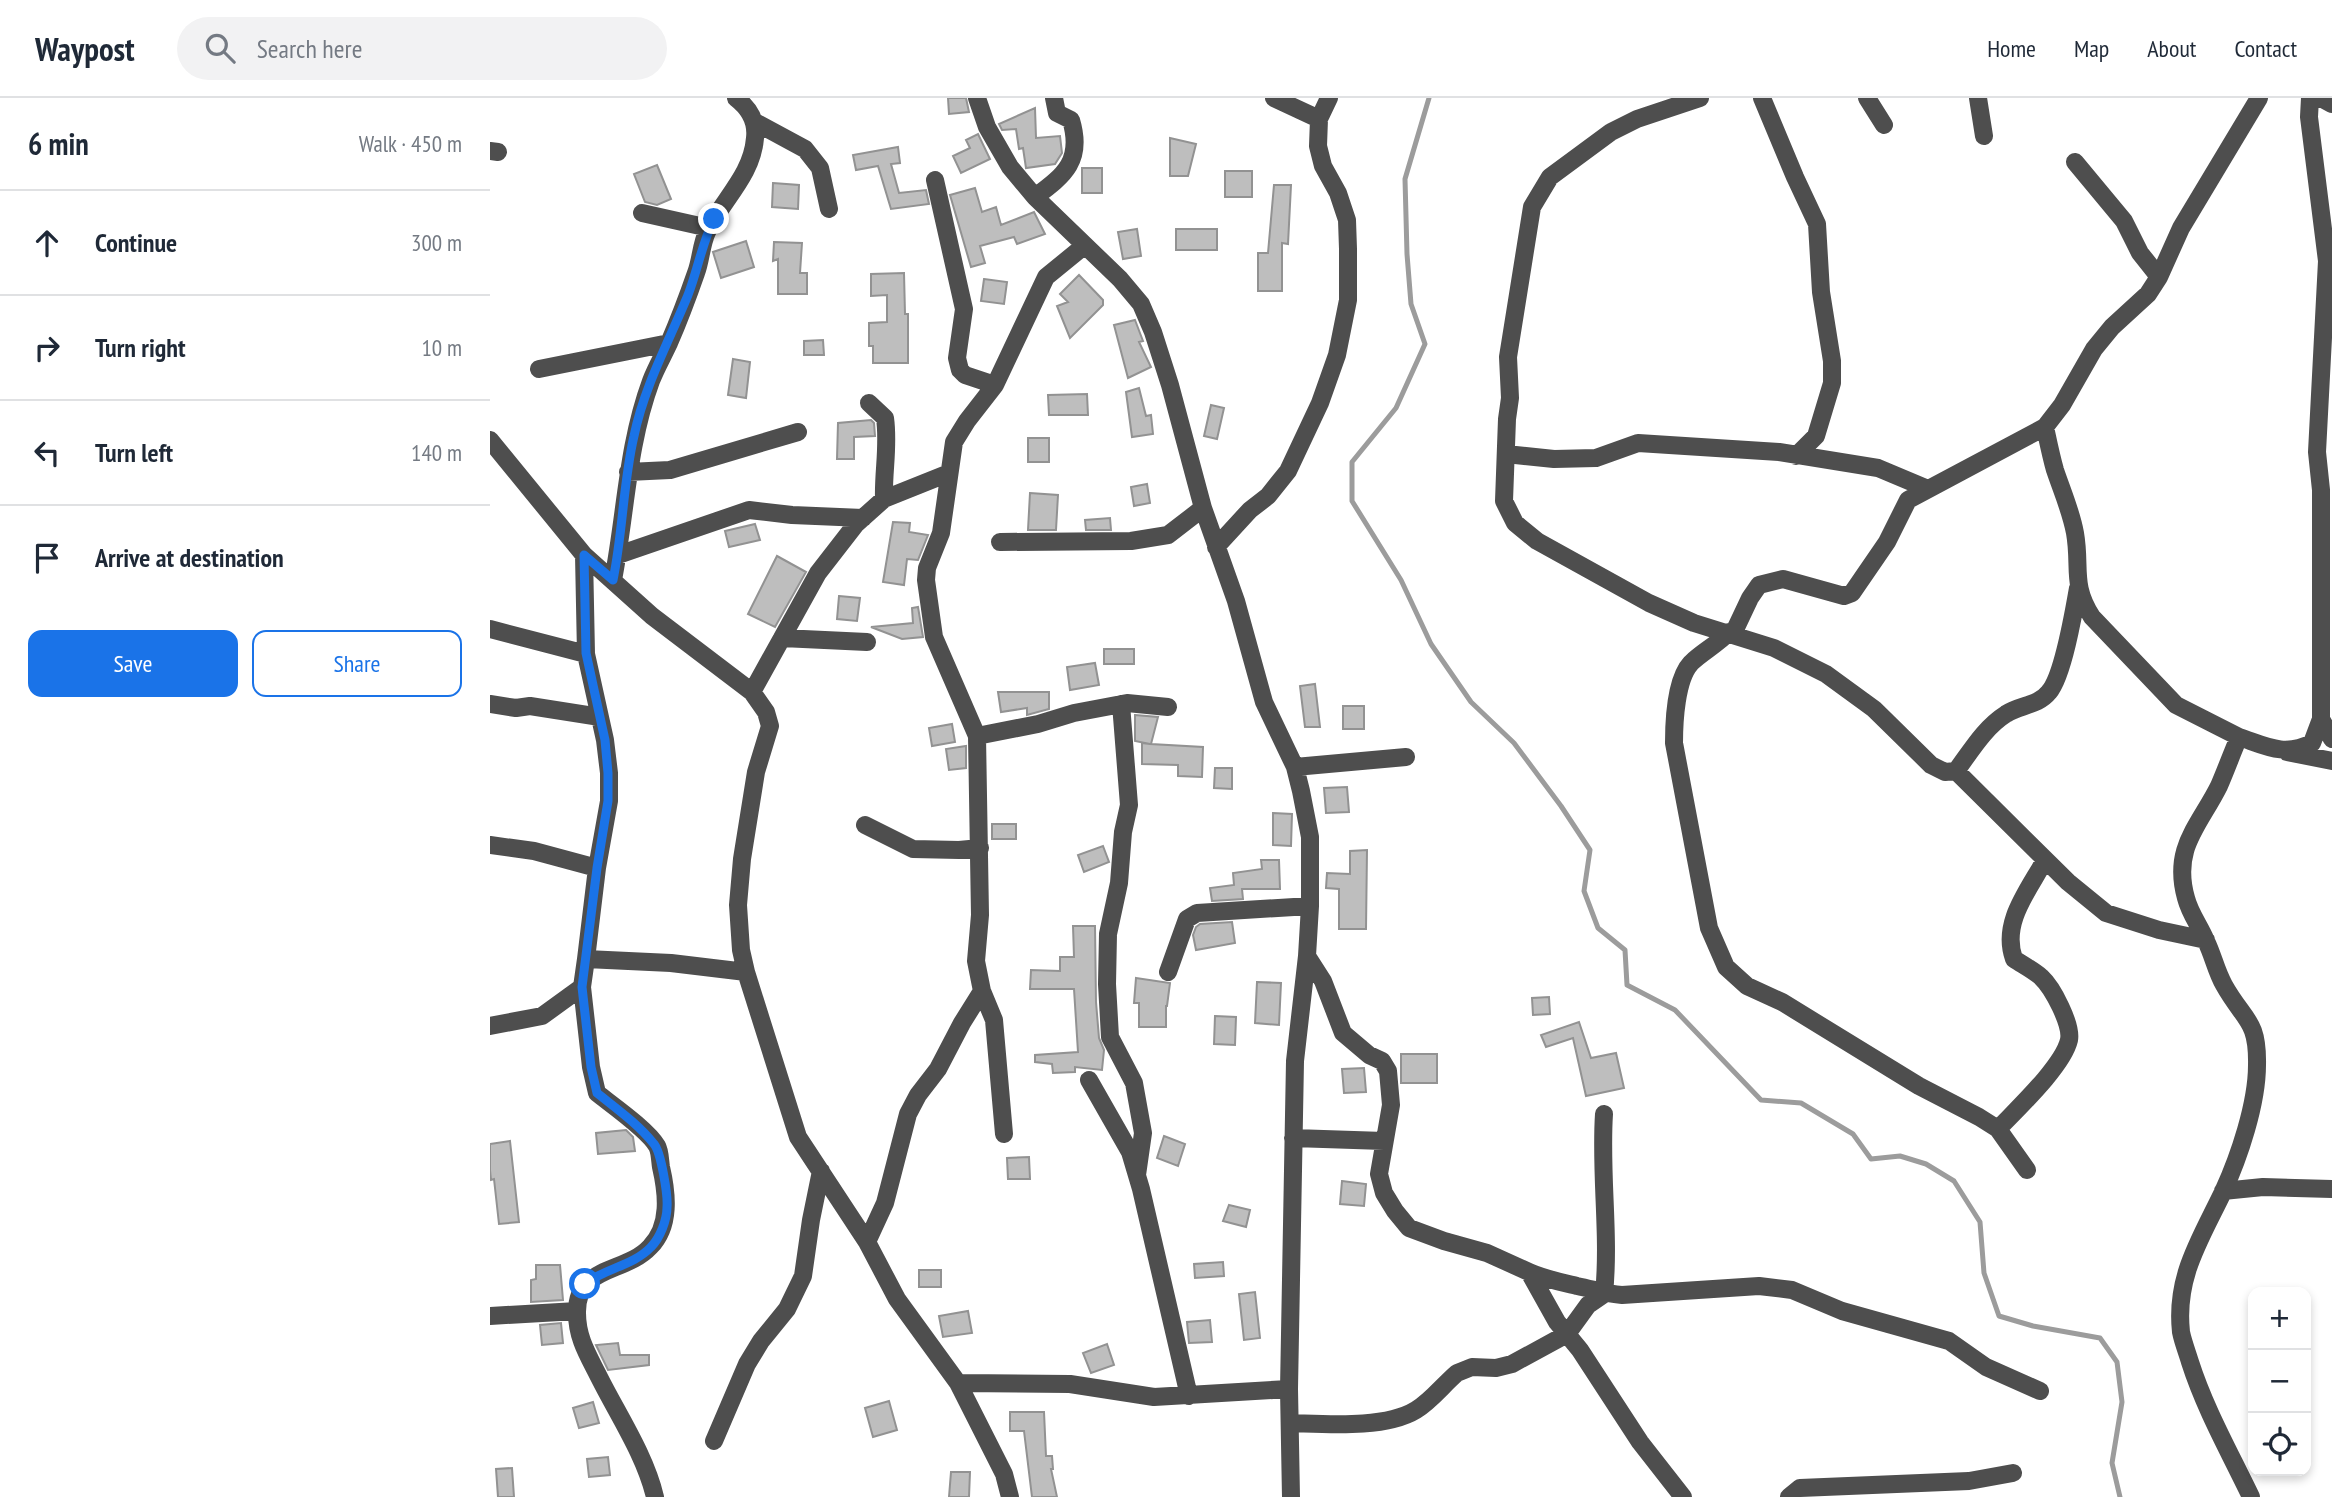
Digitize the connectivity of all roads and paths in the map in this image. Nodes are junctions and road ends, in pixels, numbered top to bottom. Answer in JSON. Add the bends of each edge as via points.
{"nodes":[{"id":1,"x":977,"y":98,"type":"edge"},
{"id":2,"x":1054,"y":98,"type":"edge"},
{"id":3,"x":1274,"y":98,"type":"edge"},
{"id":4,"x":1329,"y":98,"type":"edge"},
{"id":5,"x":1700,"y":98,"type":"edge"},
{"id":6,"x":1762,"y":98,"type":"edge"},
{"id":7,"x":1867,"y":98,"type":"edge"},
{"id":8,"x":1978,"y":98,"type":"edge"},
{"id":9,"x":2259,"y":98,"type":"edge"},
{"id":10,"x":2310,"y":98,"type":"edge"},
{"id":11,"x":2320,"y":98,"type":"edge"},
{"id":12,"x":2332,"y":104,"type":"edge"},
{"id":13,"x":746,"y":106,"type":"edge"},
{"id":14,"x":1320,"y":119,"type":"junction"},
{"id":15,"x":1884,"y":125,"type":"dead end"},
{"id":16,"x":1984,"y":136,"type":"dead end"},
{"id":17,"x":2075,"y":162,"type":"dead end"},
{"id":18,"x":935,"y":180,"type":"dead end"},
{"id":19,"x":1035,"y":197,"type":"junction"},
{"id":20,"x":828,"y":209,"type":"dead end"},
{"id":21,"x":642,"y":213,"type":"dead end"},
{"id":22,"x":709,"y":228,"type":"junction"},
{"id":23,"x":1084,"y":246,"type":"junction"},
{"id":24,"x":2159,"y":277,"type":"junction"},
{"id":25,"x":669,"y":343,"type":"junction"},
{"id":26,"x":539,"y":369,"type":"dead end"},
{"id":27,"x":995,"y":385,"type":"junction"},
{"id":28,"x":869,"y":403,"type":"dead end"},
{"id":29,"x":2045,"y":427,"type":"junction"},
{"id":30,"x":798,"y":432,"type":"dead end"},
{"id":31,"x":490,"y":440,"type":"edge"},
{"id":32,"x":1506,"y":454,"type":"junction"},
{"id":33,"x":1796,"y":456,"type":"junction"},
{"id":34,"x":628,"y":471,"type":"junction"},
{"id":35,"x":949,"y":473,"type":"junction"},
{"id":36,"x":1928,"y":489,"type":"junction"},
{"id":37,"x":2326,"y":489,"type":"edge"},
{"id":38,"x":884,"y":499,"type":"junction"},
{"id":39,"x":1203,"y":508,"type":"junction"},
{"id":40,"x":863,"y":517,"type":"junction"},
{"id":41,"x":1000,"y":542,"type":"dead end"},
{"id":42,"x":1216,"y":547,"type":"junction"},
{"id":43,"x":584,"y":555,"type":"junction"},
{"id":44,"x":618,"y":555,"type":"junction"},
{"id":45,"x":613,"y":580,"type":"junction"},
{"id":46,"x":2078,"y":588,"type":"junction"},
{"id":47,"x":2326,"y":618,"type":"edge"},
{"id":48,"x":490,"y":629,"type":"edge"},
{"id":49,"x":1731,"y":633,"type":"junction"},
{"id":50,"x":782,"y":638,"type":"junction"},
{"id":51,"x":867,"y":642,"type":"dead end"},
{"id":52,"x":586,"y":653,"type":"junction"},
{"id":53,"x":752,"y":692,"type":"junction"},
{"id":54,"x":490,"y":704,"type":"edge"},
{"id":55,"x":1121,"y":704,"type":"junction"},
{"id":56,"x":1168,"y":707,"type":"dead end"},
{"id":57,"x":600,"y":717,"type":"junction"},
{"id":58,"x":2321,"y":719,"type":"junction"},
{"id":59,"x":977,"y":736,"type":"junction"},
{"id":60,"x":2239,"y":737,"type":"junction"},
{"id":61,"x":2332,"y":739,"type":"edge"},
{"id":62,"x":2282,"y":751,"type":"junction"},
{"id":63,"x":1406,"y":757,"type":"dead end"},
{"id":64,"x":2332,"y":761,"type":"edge"},
{"id":65,"x":1295,"y":767,"type":"junction"},
{"id":66,"x":1956,"y":771,"type":"junction"},
{"id":67,"x":866,"y":825,"type":"dead end"},
{"id":68,"x":490,"y":845,"type":"edge"},
{"id":69,"x":980,"y":848,"type":"junction"},
{"id":70,"x":2045,"y":860,"type":"junction"},
{"id":71,"x":597,"y":868,"type":"junction"},
{"id":72,"x":1310,"y":906,"type":"junction"},
{"id":73,"x":2206,"y":940,"type":"junction"},
{"id":74,"x":1307,"y":956,"type":"junction"},
{"id":75,"x":586,"y":959,"type":"junction"},
{"id":76,"x":746,"y":971,"type":"junction"},
{"id":77,"x":1168,"y":972,"type":"dead end"},
{"id":78,"x":582,"y":987,"type":"junction"},
{"id":79,"x":982,"y":991,"type":"junction"},
{"id":80,"x":490,"y":1026,"type":"edge"},
{"id":81,"x":1089,"y":1080,"type":"dead end"},
{"id":82,"x":1604,"y":1114,"type":"dead end"},
{"id":83,"x":1998,"y":1129,"type":"junction"},
{"id":84,"x":1004,"y":1134,"type":"dead end"},
{"id":85,"x":1293,"y":1138,"type":"junction"},
{"id":86,"x":1384,"y":1141,"type":"junction"},
{"id":87,"x":2027,"y":1170,"type":"dead end"},
{"id":88,"x":821,"y":1171,"type":"junction"},
{"id":89,"x":1137,"y":1175,"type":"junction"},
{"id":90,"x":2332,"y":1189,"type":"edge"},
{"id":91,"x":2223,"y":1191,"type":"junction"},
{"id":92,"x":867,"y":1242,"type":"junction"},
{"id":93,"x":1529,"y":1272,"type":"junction"},
{"id":94,"x":1604,"y":1294,"type":"junction"},
{"id":95,"x":577,"y":1311,"type":"junction"},
{"id":96,"x":490,"y":1316,"type":"edge"},
{"id":97,"x":1567,"y":1334,"type":"junction"},
{"id":98,"x":958,"y":1383,"type":"junction"},
{"id":99,"x":1289,"y":1389,"type":"junction"},
{"id":100,"x":2040,"y":1391,"type":"dead end"},
{"id":101,"x":1189,"y":1396,"type":"junction"},
{"id":102,"x":1290,"y":1423,"type":"junction"},
{"id":103,"x":713,"y":1441,"type":"dead end"},
{"id":104,"x":2013,"y":1473,"type":"dead end"},
{"id":105,"x":655,"y":1497,"type":"edge"},
{"id":106,"x":1010,"y":1497,"type":"edge"},
{"id":107,"x":1291,"y":1497,"type":"edge"},
{"id":108,"x":1683,"y":1497,"type":"edge"},
{"id":109,"x":1789,"y":1497,"type":"edge"},
{"id":110,"x":2251,"y":1497,"type":"edge"}],
"edges":[{"from":1,"to":19,"type":"street","via":[[1010,167]]},
{"from":2,"to":19,"type":"street","via":[[1057,113],[1071,120],[1075,139],[1071,163],[1062,178]]},
{"from":3,"to":14,"type":"street"},
{"from":4,"to":14,"type":"street"},
{"from":5,"to":32,"type":"street","via":[[1611,132],[1550,177],[1532,206],[1508,357]]},
{"from":6,"to":33,"type":"street","via":[[1817,224],[1832,361],[1832,383],[1816,436]]},
{"from":7,"to":15,"type":"street"},
{"from":8,"to":16,"type":"street"},
{"from":9,"to":24,"type":"street","via":[[2181,228]]},
{"from":10,"to":37,"type":"street","via":[[2327,261],[2317,452]]},
{"from":11,"to":12,"type":"street"},
{"from":13,"to":20,"type":"street","via":[[805,149],[820,168]]},
{"from":13,"to":22,"type":"street","via":[[755,138],[744,176]]},
{"from":14,"to":42,"type":"street","via":[[1318,146],[1323,166],[1347,220],[1348,300],[1337,355],[1288,471]]},
{"from":17,"to":24,"type":"street","via":[[2124,221]]},
{"from":18,"to":27,"type":"street","via":[[964,309],[957,358],[960,370]]},
{"from":19,"to":23,"type":"street"},
{"from":21,"to":22,"type":"street"},
{"from":22,"to":25,"type":"street"},
{"from":23,"to":27,"type":"street","via":[[1046,277]]},
{"from":23,"to":39,"type":"street","via":[[1141,304],[1170,385]]},
{"from":24,"to":29,"type":"street","via":[[2094,349]]},
{"from":25,"to":26,"type":"street"},
{"from":25,"to":34,"type":"street","via":[[641,411]]},
{"from":27,"to":35,"type":"street","via":[[954,442]]},
{"from":28,"to":38,"type":"street","via":[[885,418]]},
{"from":29,"to":36,"type":"street"},
{"from":29,"to":46,"type":"street","via":[[2070,510]]},
{"from":30,"to":34,"type":"street","via":[[670,470]]},
{"from":31,"to":43,"type":"street"},
{"from":32,"to":33,"type":"street","via":[[1596,458],[1638,443]]},
{"from":32,"to":49,"type":"street","via":[[1504,501],[1515,523],[1537,541],[1649,603]]},
{"from":33,"to":36,"type":"street","via":[[1878,468]]},
{"from":34,"to":44,"type":"street"},
{"from":35,"to":38,"type":"street"},
{"from":35,"to":59,"type":"street","via":[[942,533],[926,580],[934,637]]},
{"from":36,"to":49,"type":"street","via":[[1908,500],[1887,542],[1852,593],[1844,596],[1783,579],[1759,585]]},
{"from":37,"to":47,"type":"street"},
{"from":38,"to":40,"type":"street"},
{"from":39,"to":41,"type":"street","via":[[1168,536],[1131,541]]},
{"from":39,"to":42,"type":"street"},
{"from":40,"to":44,"type":"street","via":[[749,510]]},
{"from":40,"to":50,"type":"street","via":[[818,573]]},
{"from":42,"to":65,"type":"street","via":[[1264,702]]},
{"from":43,"to":45,"type":"street"},
{"from":43,"to":52,"type":"street"},
{"from":44,"to":45,"type":"street"},
{"from":45,"to":53,"type":"street","via":[[652,616]]},
{"from":46,"to":60,"type":"street","via":[[2092,617],[2176,705]]},
{"from":46,"to":66,"type":"street","via":[[2050,691],[2007,712],[1984,732]]},
{"from":47,"to":58,"type":"street"},
{"from":48,"to":52,"type":"street"},
{"from":49,"to":66,"type":"street","via":[[1826,674],[1874,709],[1931,765],[1945,772]]},
{"from":49,"to":83,"type":"street","via":[[1690,664],[1674,712],[1674,743],[1709,928],[1726,967],[1747,986]]},
{"from":50,"to":51,"type":"street"},
{"from":50,"to":53,"type":"street"},
{"from":52,"to":57,"type":"street"},
{"from":53,"to":76,"type":"street","via":[[770,726],[756,772],[739,894]]},
{"from":54,"to":57,"type":"street"},
{"from":55,"to":56,"type":"street"},
{"from":55,"to":59,"type":"street"},
{"from":55,"to":89,"type":"street","via":[[1129,805],[1108,934],[1107,984],[1110,1037],[1134,1083],[1143,1133]]},
{"from":57,"to":71,"type":"street","via":[[608,801]]},
{"from":58,"to":61,"type":"street"},
{"from":58,"to":62,"type":"street","via":[[2312,743]]},
{"from":59,"to":69,"type":"street"},
{"from":60,"to":62,"type":"street"},
{"from":60,"to":73,"type":"street","via":[[2185,847],[2181,869],[2189,908]]},
{"from":62,"to":64,"type":"street"},
{"from":63,"to":65,"type":"street"},
{"from":65,"to":72,"type":"street","via":[[1310,837]]},
{"from":66,"to":70,"type":"street"},
{"from":67,"to":69,"type":"street","via":[[913,849]]},
{"from":68,"to":71,"type":"street"},
{"from":69,"to":79,"type":"street","via":[[976,961]]},
{"from":70,"to":73,"type":"street","via":[[2106,913]]},
{"from":70,"to":83,"type":"street","via":[[2011,922],[2009,938],[2014,959],[2042,978],[2053,992],[2070,1037],[2047,1076]]},
{"from":71,"to":75,"type":"street"},
{"from":72,"to":74,"type":"street"},
{"from":72,"to":77,"type":"street","via":[[1197,913],[1187,919]]},
{"from":73,"to":91,"type":"street","via":[[2222,982],[2250,1020],[2258,1048],[2256,1087]]},
{"from":74,"to":85,"type":"street","via":[[1295,1061]]},
{"from":74,"to":86,"type":"street","via":[[1323,981],[1343,1033],[1388,1070],[1391,1105]]},
{"from":75,"to":76,"type":"street"},
{"from":75,"to":78,"type":"street"},
{"from":76,"to":88,"type":"street","via":[[798,1137]]},
{"from":78,"to":80,"type":"street","via":[[542,1016]]},
{"from":78,"to":95,"type":"street","via":[[597,1093],[657,1146],[667,1208],[660,1235],[650,1248],[585,1284]]},
{"from":79,"to":84,"type":"street","via":[[994,1020]]},
{"from":79,"to":92,"type":"street","via":[[908,1114],[885,1203]]},
{"from":81,"to":89,"type":"street","via":[[1125,1142]]},
{"from":82,"to":94,"type":"street"},
{"from":83,"to":87,"type":"street"},
{"from":85,"to":86,"type":"street"},
{"from":85,"to":99,"type":"street"},
{"from":86,"to":93,"type":"street","via":[[1379,1174],[1384,1193],[1409,1228]]},
{"from":88,"to":92,"type":"street"},
{"from":88,"to":103,"type":"street","via":[[803,1276],[787,1308],[747,1364]]},
{"from":89,"to":101,"type":"street"},
{"from":90,"to":91,"type":"street"},
{"from":91,"to":110,"type":"street","via":[[2184,1278],[2182,1334],[2198,1386]]},
{"from":92,"to":98,"type":"street","via":[[897,1299]]},
{"from":93,"to":94,"type":"street"},
{"from":93,"to":97,"type":"street"},
{"from":94,"to":97,"type":"street","via":[[1588,1305]]},
{"from":94,"to":100,"type":"street","via":[[1759,1286],[1792,1290],[1842,1311],[1949,1341],[1986,1367]]},
{"from":95,"to":96,"type":"street"},
{"from":95,"to":105,"type":"street","via":[[579,1338]]},
{"from":97,"to":102,"type":"street","via":[[1512,1364],[1464,1369],[1403,1416],[1366,1423]]},
{"from":97,"to":108,"type":"street"},
{"from":98,"to":101,"type":"street","via":[[1070,1384],[1154,1397]]},
{"from":98,"to":106,"type":"street","via":[[1004,1474]]},
{"from":99,"to":101,"type":"street"},
{"from":99,"to":102,"type":"street"},
{"from":102,"to":107,"type":"street"},
{"from":104,"to":109,"type":"street","via":[[1969,1481],[1800,1488]]}]}
